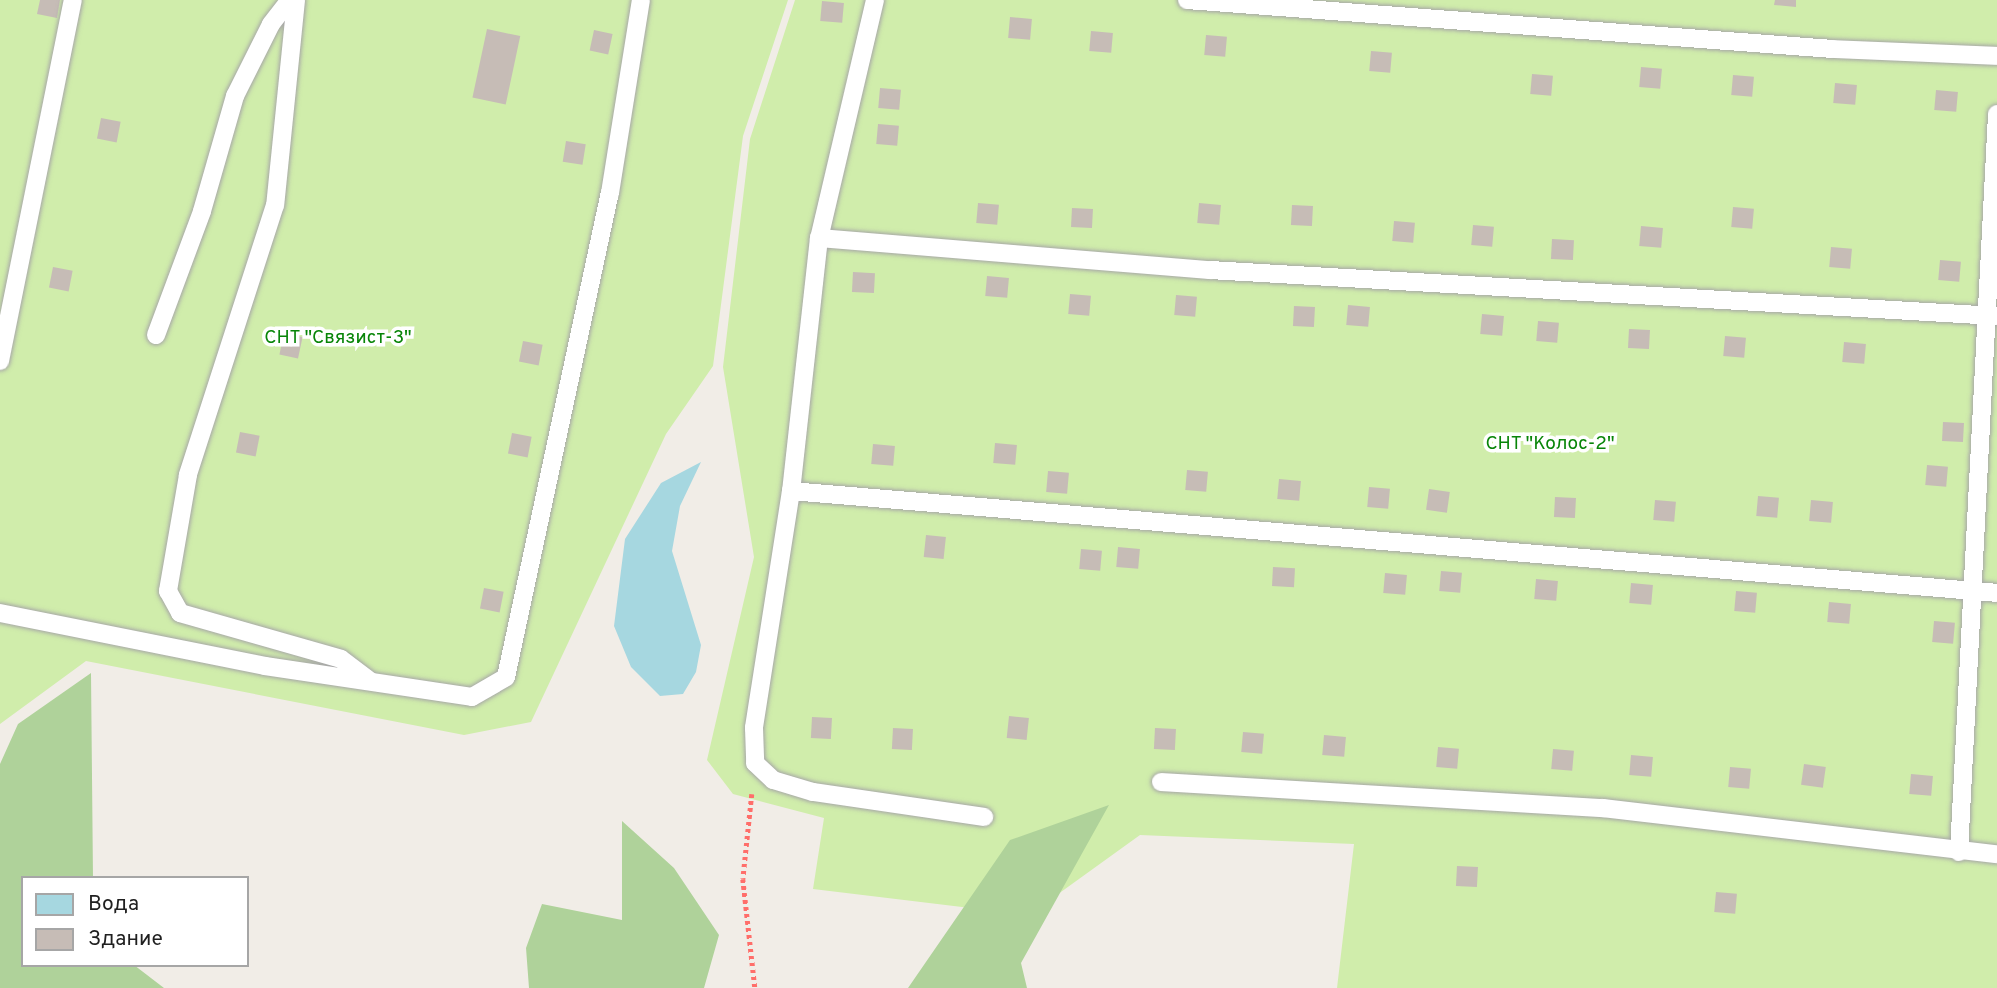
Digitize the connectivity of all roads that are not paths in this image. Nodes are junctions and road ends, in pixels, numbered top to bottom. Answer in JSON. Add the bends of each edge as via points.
{"nodes":[{"id":1,"x":73,"y":0,"type":"edge"},
{"id":2,"x":290,"y":0,"type":"edge"},
{"id":3,"x":296,"y":0,"type":"edge"},
{"id":4,"x":641,"y":0,"type":"edge"},
{"id":5,"x":875,"y":0,"type":"edge"},
{"id":6,"x":1187,"y":0,"type":"edge"},
{"id":7,"x":1997,"y":56,"type":"edge"},
{"id":8,"x":1997,"y":114,"type":"edge"},
{"id":9,"x":820,"y":238,"type":"junction"},
{"id":10,"x":1992,"y":316,"type":"edge"},
{"id":11,"x":156,"y":335,"type":"dead end"},
{"id":12,"x":0,"y":360,"type":"edge"},
{"id":13,"x":791,"y":491,"type":"junction"},
{"id":14,"x":1969,"y":592,"type":"junction"},
{"id":15,"x":1997,"y":593,"type":"edge"},
{"id":16,"x":0,"y":612,"type":"edge"},
{"id":17,"x":371,"y":682,"type":"junction"},
{"id":18,"x":1161,"y":782,"type":"dead end"},
{"id":19,"x":984,"y":817,"type":"dead end"},
{"id":20,"x":1959,"y":852,"type":"junction"},
{"id":21,"x":1997,"y":854,"type":"edge"}],
"edges":[{"from":1,"to":12,"type":"lane"},
{"from":2,"to":11,"type":"lane","via":[[271,24],[235,96],[202,211]]},
{"from":3,"to":17,"type":"lane","via":[[275,205],[188,475],[167,591],[180,612],[341,659]]},
{"from":4,"to":17,"type":"lane","via":[[610,193],[506,677],[471,697]]},
{"from":5,"to":9,"type":"lane"},
{"from":6,"to":7,"type":"lane","via":[[1832,49]]},
{"from":8,"to":10,"type":"lane"},
{"from":9,"to":10,"type":"lane","via":[[1143,265]]},
{"from":9,"to":13,"type":"lane"},
{"from":10,"to":14,"type":"lane"},
{"from":13,"to":14,"type":"lane","via":[[1667,562]]},
{"from":13,"to":19,"type":"lane","via":[[754,728],[755,763],[773,780],[813,792]]},
{"from":14,"to":15,"type":"lane"},
{"from":14,"to":20,"type":"lane"},
{"from":16,"to":17,"type":"lane","via":[[265,666]]},
{"from":18,"to":20,"type":"lane","via":[[1603,808]]},
{"from":20,"to":21,"type":"lane"}]}
